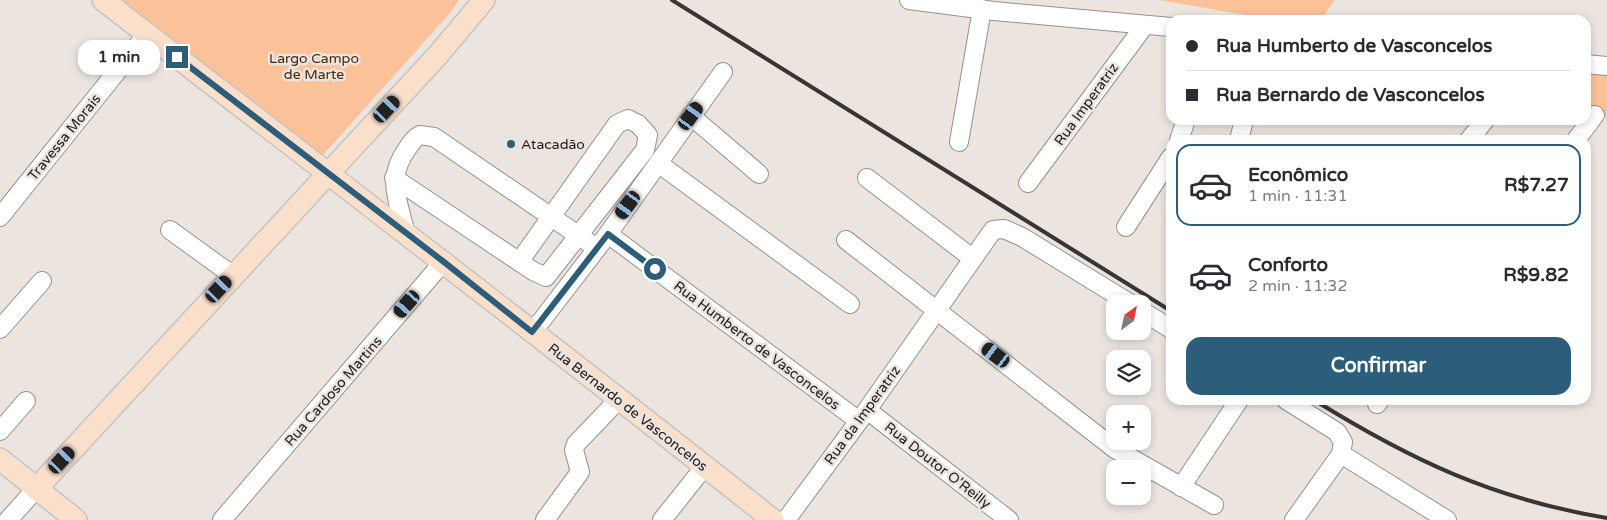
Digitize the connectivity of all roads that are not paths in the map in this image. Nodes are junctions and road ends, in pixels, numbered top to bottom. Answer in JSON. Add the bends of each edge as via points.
{"nodes":[{"id":1,"x":104,"y":0,"type":"edge"},
{"id":2,"x":484,"y":0,"type":"edge"},
{"id":3,"x":909,"y":0,"type":"edge"},
{"id":4,"x":992,"y":6,"type":"edge"},
{"id":5,"x":1145,"y":25,"type":"junction"},
{"id":6,"x":1166,"y":27,"type":"edge"},
{"id":7,"x":148,"y":34,"type":"junction"},
{"id":8,"x":1591,"y":64,"type":"edge"},
{"id":9,"x":1607,"y":66,"type":"edge"},
{"id":10,"x":723,"y":72,"type":"dead end"},
{"id":11,"x":691,"y":116,"type":"junction"},
{"id":12,"x":1481,"y":125,"type":"edge"},
{"id":13,"x":1588,"y":125,"type":"edge"},
{"id":14,"x":1473,"y":135,"type":"edge"},
{"id":15,"x":1580,"y":135,"type":"edge"},
{"id":16,"x":959,"y":142,"type":"dead end"},
{"id":17,"x":658,"y":163,"type":"junction"},
{"id":18,"x":1166,"y":165,"type":"edge"},
{"id":19,"x":327,"y":172,"type":"junction"},
{"id":20,"x":759,"y":174,"type":"dead end"},
{"id":21,"x":394,"y":178,"type":"junction"},
{"id":22,"x":867,"y":178,"type":"dead end"},
{"id":23,"x":1028,"y":183,"type":"dead end"},
{"id":24,"x":0,"y":218,"type":"edge"},
{"id":25,"x":552,"y":218,"type":"junction"},
{"id":26,"x":1126,"y":227,"type":"dead end"},
{"id":27,"x":170,"y":230,"type":"dead end"},
{"id":28,"x":405,"y":231,"type":"junction"},
{"id":29,"x":608,"y":234,"type":"junction"},
{"id":30,"x":578,"y":236,"type":"junction"},
{"id":31,"x":846,"y":240,"type":"dead end"},
{"id":32,"x":596,"y":248,"type":"junction"},
{"id":33,"x":972,"y":258,"type":"junction"},
{"id":34,"x":444,"y":262,"type":"junction"},
{"id":35,"x":519,"y":262,"type":"junction"},
{"id":36,"x":232,"y":275,"type":"junction"},
{"id":37,"x":42,"y":281,"type":"dead end"},
{"id":38,"x":1116,"y":295,"type":"edge"},
{"id":39,"x":850,"y":304,"type":"dead end"},
{"id":40,"x":937,"y":310,"type":"junction"},
{"id":41,"x":1151,"y":317,"type":"edge"},
{"id":42,"x":1166,"y":326,"type":"edge"},
{"id":43,"x":0,"y":329,"type":"edge"},
{"id":44,"x":532,"y":332,"type":"junction"},
{"id":45,"x":619,"y":399,"type":"junction"},
{"id":46,"x":26,"y":401,"type":"dead end"},
{"id":47,"x":1236,"y":405,"type":"edge"},
{"id":48,"x":1294,"y":405,"type":"edge"},
{"id":49,"x":863,"y":416,"type":"junction"},
{"id":50,"x":0,"y":431,"type":"edge"},
{"id":51,"x":1342,"y":454,"type":"junction"},
{"id":52,"x":0,"y":459,"type":"edge"},
{"id":53,"x":705,"y":466,"type":"junction"},
{"id":54,"x":1181,"y":487,"type":"junction"},
{"id":55,"x":36,"y":489,"type":"junction"},
{"id":56,"x":1214,"y":505,"type":"dead end"},
{"id":57,"x":1427,"y":515,"type":"edge"},
{"id":58,"x":8,"y":520,"type":"edge"},
{"id":59,"x":76,"y":520,"type":"edge"},
{"id":60,"x":222,"y":520,"type":"edge"},
{"id":61,"x":545,"y":520,"type":"edge"},
{"id":62,"x":662,"y":520,"type":"edge"},
{"id":63,"x":773,"y":520,"type":"edge"},
{"id":64,"x":786,"y":520,"type":"edge"},
{"id":65,"x":1009,"y":520,"type":"edge"},
{"id":66,"x":1294,"y":520,"type":"edge"},
{"id":67,"x":1446,"y":520,"type":"edge"}],
"edges":[{"from":1,"to":7,"type":"main road","name":"Rua Bernardo de Vasconcelos"},
{"from":2,"to":19,"type":"main road","via":[[438,55]]},
{"from":3,"to":4,"type":"street"},
{"from":4,"to":5,"type":"street"},
{"from":4,"to":16,"type":"street"},
{"from":5,"to":6,"type":"street"},
{"from":5,"to":23,"type":"street","name":"Rua Imperatriz"},
{"from":7,"to":19,"type":"main road","name":"Rua Bernardo de Vasconcelos"},
{"from":7,"to":24,"type":"street","name":"Travessa Morais"},
{"from":8,"to":9,"type":"street"},
{"from":10,"to":11,"type":"street"},
{"from":11,"to":17,"type":"street"},
{"from":11,"to":20,"type":"street"},
{"from":12,"to":14,"type":"street"},
{"from":13,"to":15,"type":"street"},
{"from":17,"to":29,"type":"street"},
{"from":17,"to":39,"type":"street"},
{"from":18,"to":26,"type":"street"},
{"from":19,"to":28,"type":"main road","name":"Rua Bernardo de Vasconcelos"},
{"from":19,"to":36,"type":"main road"},
{"from":21,"to":25,"type":"street","via":[[399,160],[414,138],[420,134],[434,137]]},
{"from":21,"to":28,"type":"street"},
{"from":21,"to":35,"type":"street"},
{"from":22,"to":33,"type":"street"},
{"from":25,"to":30,"type":"street"},
{"from":25,"to":30,"type":"street","via":[[617,124],[628,119],[638,124],[648,135],[645,150]]},
{"from":25,"to":35,"type":"street"},
{"from":27,"to":36,"type":"street"},
{"from":28,"to":34,"type":"main road","name":"Rua Bernardo de Vasconcelos"},
{"from":29,"to":32,"type":"street"},
{"from":29,"to":49,"type":"street","name":"Rua Humberto de Vasconcelos"},
{"from":30,"to":32,"type":"street"},
{"from":30,"to":35,"type":"street","via":[[546,277]]},
{"from":31,"to":40,"type":"street"},
{"from":32,"to":44,"type":"street"},
{"from":33,"to":38,"type":"street","name":"Rua da Imperatriz","via":[[993,230],[1004,229]]},
{"from":33,"to":40,"type":"street","name":"Rua da Imperatriz"},
{"from":34,"to":44,"type":"main road","name":"Rua Bernardo de Vasconcelos"},
{"from":34,"to":60,"type":"street","name":"Rua Cardoso Martins"},
{"from":36,"to":55,"type":"main road"},
{"from":37,"to":43,"type":"street"},
{"from":40,"to":49,"type":"street","name":"Rua da Imperatriz"},
{"from":40,"to":54,"type":"street","via":[[1115,449]]},
{"from":41,"to":42,"type":"street"},
{"from":44,"to":45,"type":"main road","name":"Rua Bernardo de Vasconcelos"},
{"from":45,"to":53,"type":"main road","name":"Rua Bernardo de Vasconcelos"},
{"from":45,"to":61,"type":"street","via":[[576,444],[574,450],[580,472]]},
{"from":46,"to":50,"type":"street"},
{"from":47,"to":54,"type":"street"},
{"from":48,"to":51,"type":"street","via":[[1336,432],[1343,442]]},
{"from":49,"to":64,"type":"street","name":"Rua da Imperatriz"},
{"from":49,"to":65,"type":"street","name":"Rua Doutor O'Reilly"},
{"from":51,"to":57,"type":"street"},
{"from":51,"to":66,"type":"street"},
{"from":52,"to":55,"type":"main road"},
{"from":53,"to":62,"type":"street"},
{"from":53,"to":63,"type":"main road","name":"Rua Bernardo de Vasconcelos"},
{"from":54,"to":56,"type":"street"},
{"from":55,"to":58,"type":"street"},
{"from":55,"to":59,"type":"main road"},
{"from":57,"to":67,"type":"street"}]}
